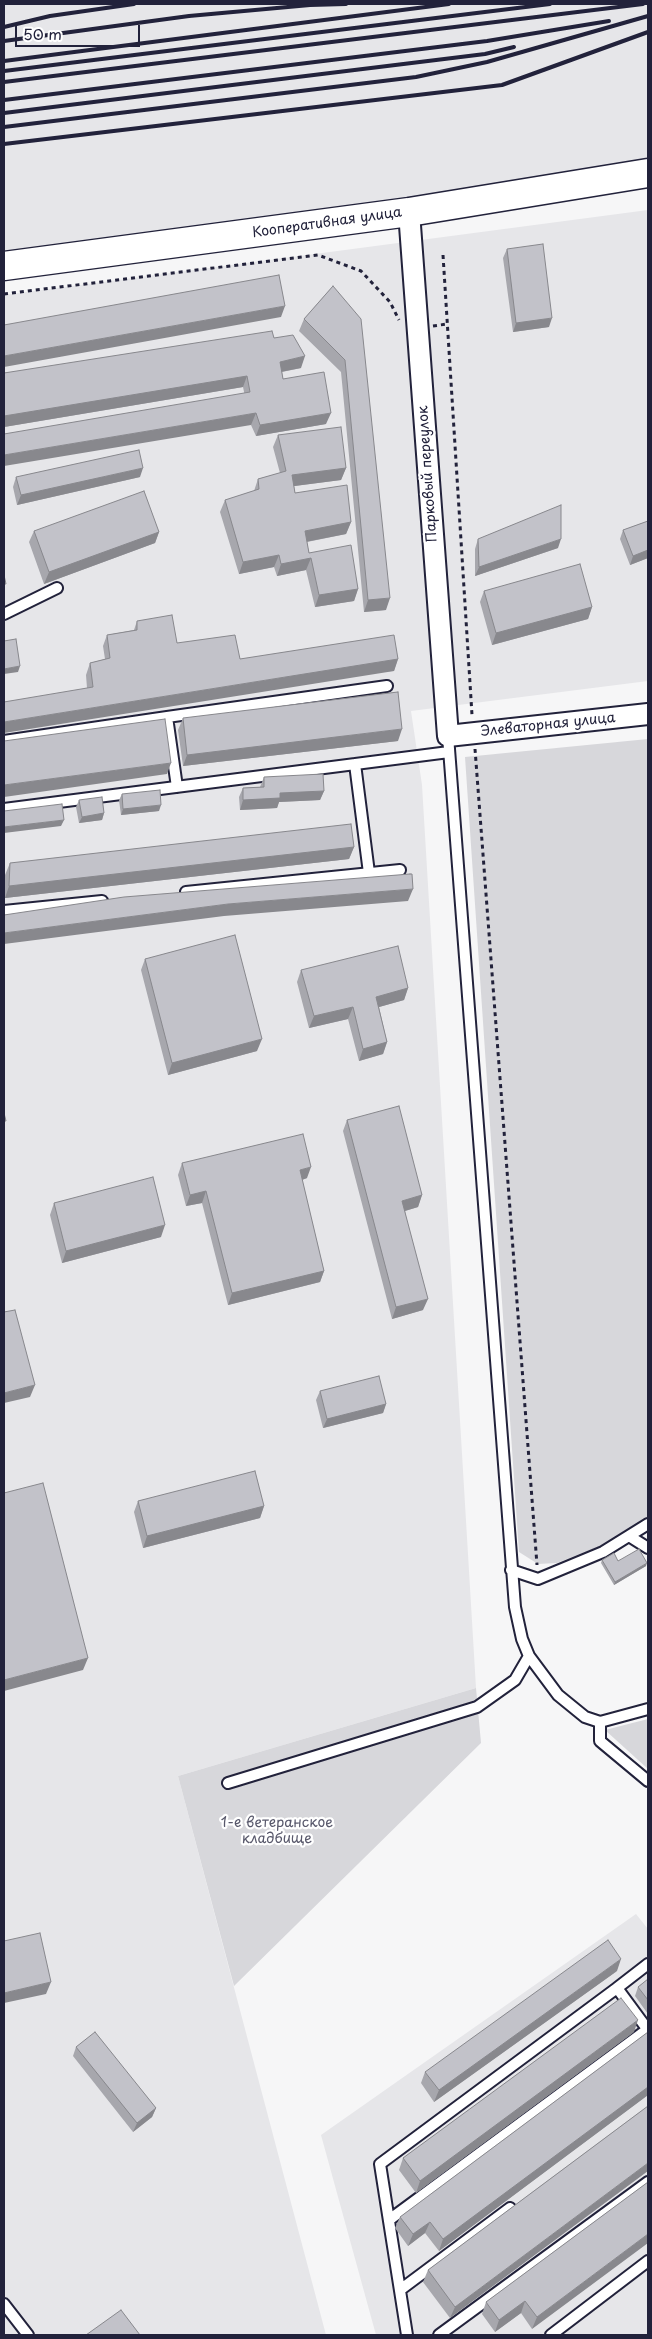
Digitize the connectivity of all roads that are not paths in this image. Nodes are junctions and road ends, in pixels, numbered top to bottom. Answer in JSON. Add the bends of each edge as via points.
{"nodes":[{"id":1,"x":648,"y":173,"type":"edge"},
{"id":2,"x":409,"y":212,"type":"junction"},
{"id":3,"x":4,"y":266,"type":"edge"},
{"id":4,"x":57,"y":588,"type":"dead end"},
{"id":5,"x":4,"y":614,"type":"edge"},
{"id":6,"x":387,"y":686,"type":"dead end"},
{"id":7,"x":648,"y":714,"type":"edge"},
{"id":8,"x":167,"y":717,"type":"junction"},
{"id":9,"x":4,"y":742,"type":"edge"},
{"id":10,"x":448,"y":744,"type":"junction"},
{"id":11,"x":356,"y":764,"type":"junction"},
{"id":12,"x":177,"y":787,"type":"junction"},
{"id":13,"x":4,"y":809,"type":"edge"},
{"id":14,"x":400,"y":870,"type":"dead end"},
{"id":15,"x":370,"y":873,"type":"junction"},
{"id":16,"x":172,"y":894,"type":"edge"},
{"id":17,"x":112,"y":900,"type":"edge"},
{"id":18,"x":4,"y":912,"type":"edge"},
{"id":19,"x":648,"y":1524,"type":"edge"},
{"id":20,"x":629,"y":1536,"type":"junction"},
{"id":21,"x":648,"y":1548,"type":"edge"},
{"id":22,"x":511,"y":1570,"type":"junction"},
{"id":23,"x":529,"y":1656,"type":"junction"},
{"id":24,"x":648,"y":1709,"type":"edge"},
{"id":25,"x":600,"y":1722,"type":"junction"},
{"id":26,"x":648,"y":1781,"type":"edge"},
{"id":27,"x":228,"y":1783,"type":"dead end"},
{"id":28,"x":648,"y":1964,"type":"edge"},
{"id":29,"x":617,"y":1988,"type":"junction"},
{"id":30,"x":648,"y":2029,"type":"edge"},
{"id":31,"x":648,"y":2182,"type":"edge"},
{"id":32,"x":520,"y":2201,"type":"edge"},
{"id":33,"x":389,"y":2220,"type":"junction"},
{"id":34,"x":648,"y":2261,"type":"edge"},
{"id":35,"x":400,"y":2290,"type":"junction"},
{"id":36,"x":4,"y":2304,"type":"edge"},
{"id":37,"x":28,"y":2335,"type":"edge"},
{"id":38,"x":407,"y":2335,"type":"edge"},
{"id":39,"x":439,"y":2335,"type":"edge"},
{"id":40,"x":551,"y":2335,"type":"edge"}],
"edges":[{"from":1,"to":2,"type":"main road","name":"Кооперативная улица"},
{"from":2,"to":3,"type":"main road","name":"Кооперативная улица"},
{"from":2,"to":10,"type":"street","name":"Парковый переулок"},
{"from":4,"to":5,"type":"lane"},
{"from":6,"to":8,"type":"lane"},
{"from":7,"to":10,"type":"street","name":"Элеваторная улица","via":[[474,733]]},
{"from":8,"to":9,"type":"lane"},
{"from":8,"to":12,"type":"lane"},
{"from":10,"to":11,"type":"lane"},
{"from":10,"to":22,"type":"lane"},
{"from":11,"to":12,"type":"lane"},
{"from":11,"to":15,"type":"lane"},
{"from":12,"to":13,"type":"lane"},
{"from":14,"to":15,"type":"lane"},
{"from":15,"to":16,"type":"lane"},
{"from":17,"to":18,"type":"lane"},
{"from":19,"to":20,"type":"lane"},
{"from":20,"to":21,"type":"lane"},
{"from":20,"to":22,"type":"lane","via":[[603,1552],[538,1578]]},
{"from":22,"to":23,"type":"lane","via":[[515,1607]]},
{"from":23,"to":25,"type":"lane","via":[[558,1696],[585,1717]]},
{"from":23,"to":27,"type":"lane","via":[[515,1680],[477,1707]]},
{"from":24,"to":25,"type":"lane"},
{"from":25,"to":26,"type":"lane","via":[[600,1741]]},
{"from":28,"to":29,"type":"lane"},
{"from":29,"to":30,"type":"lane"},
{"from":29,"to":33,"type":"lane","via":[[380,2164]]},
{"from":30,"to":33,"type":"lane"},
{"from":31,"to":39,"type":"lane"},
{"from":32,"to":35,"type":"lane"},
{"from":33,"to":35,"type":"lane"},
{"from":34,"to":40,"type":"lane"},
{"from":35,"to":38,"type":"lane"},
{"from":36,"to":37,"type":"lane"}]}
